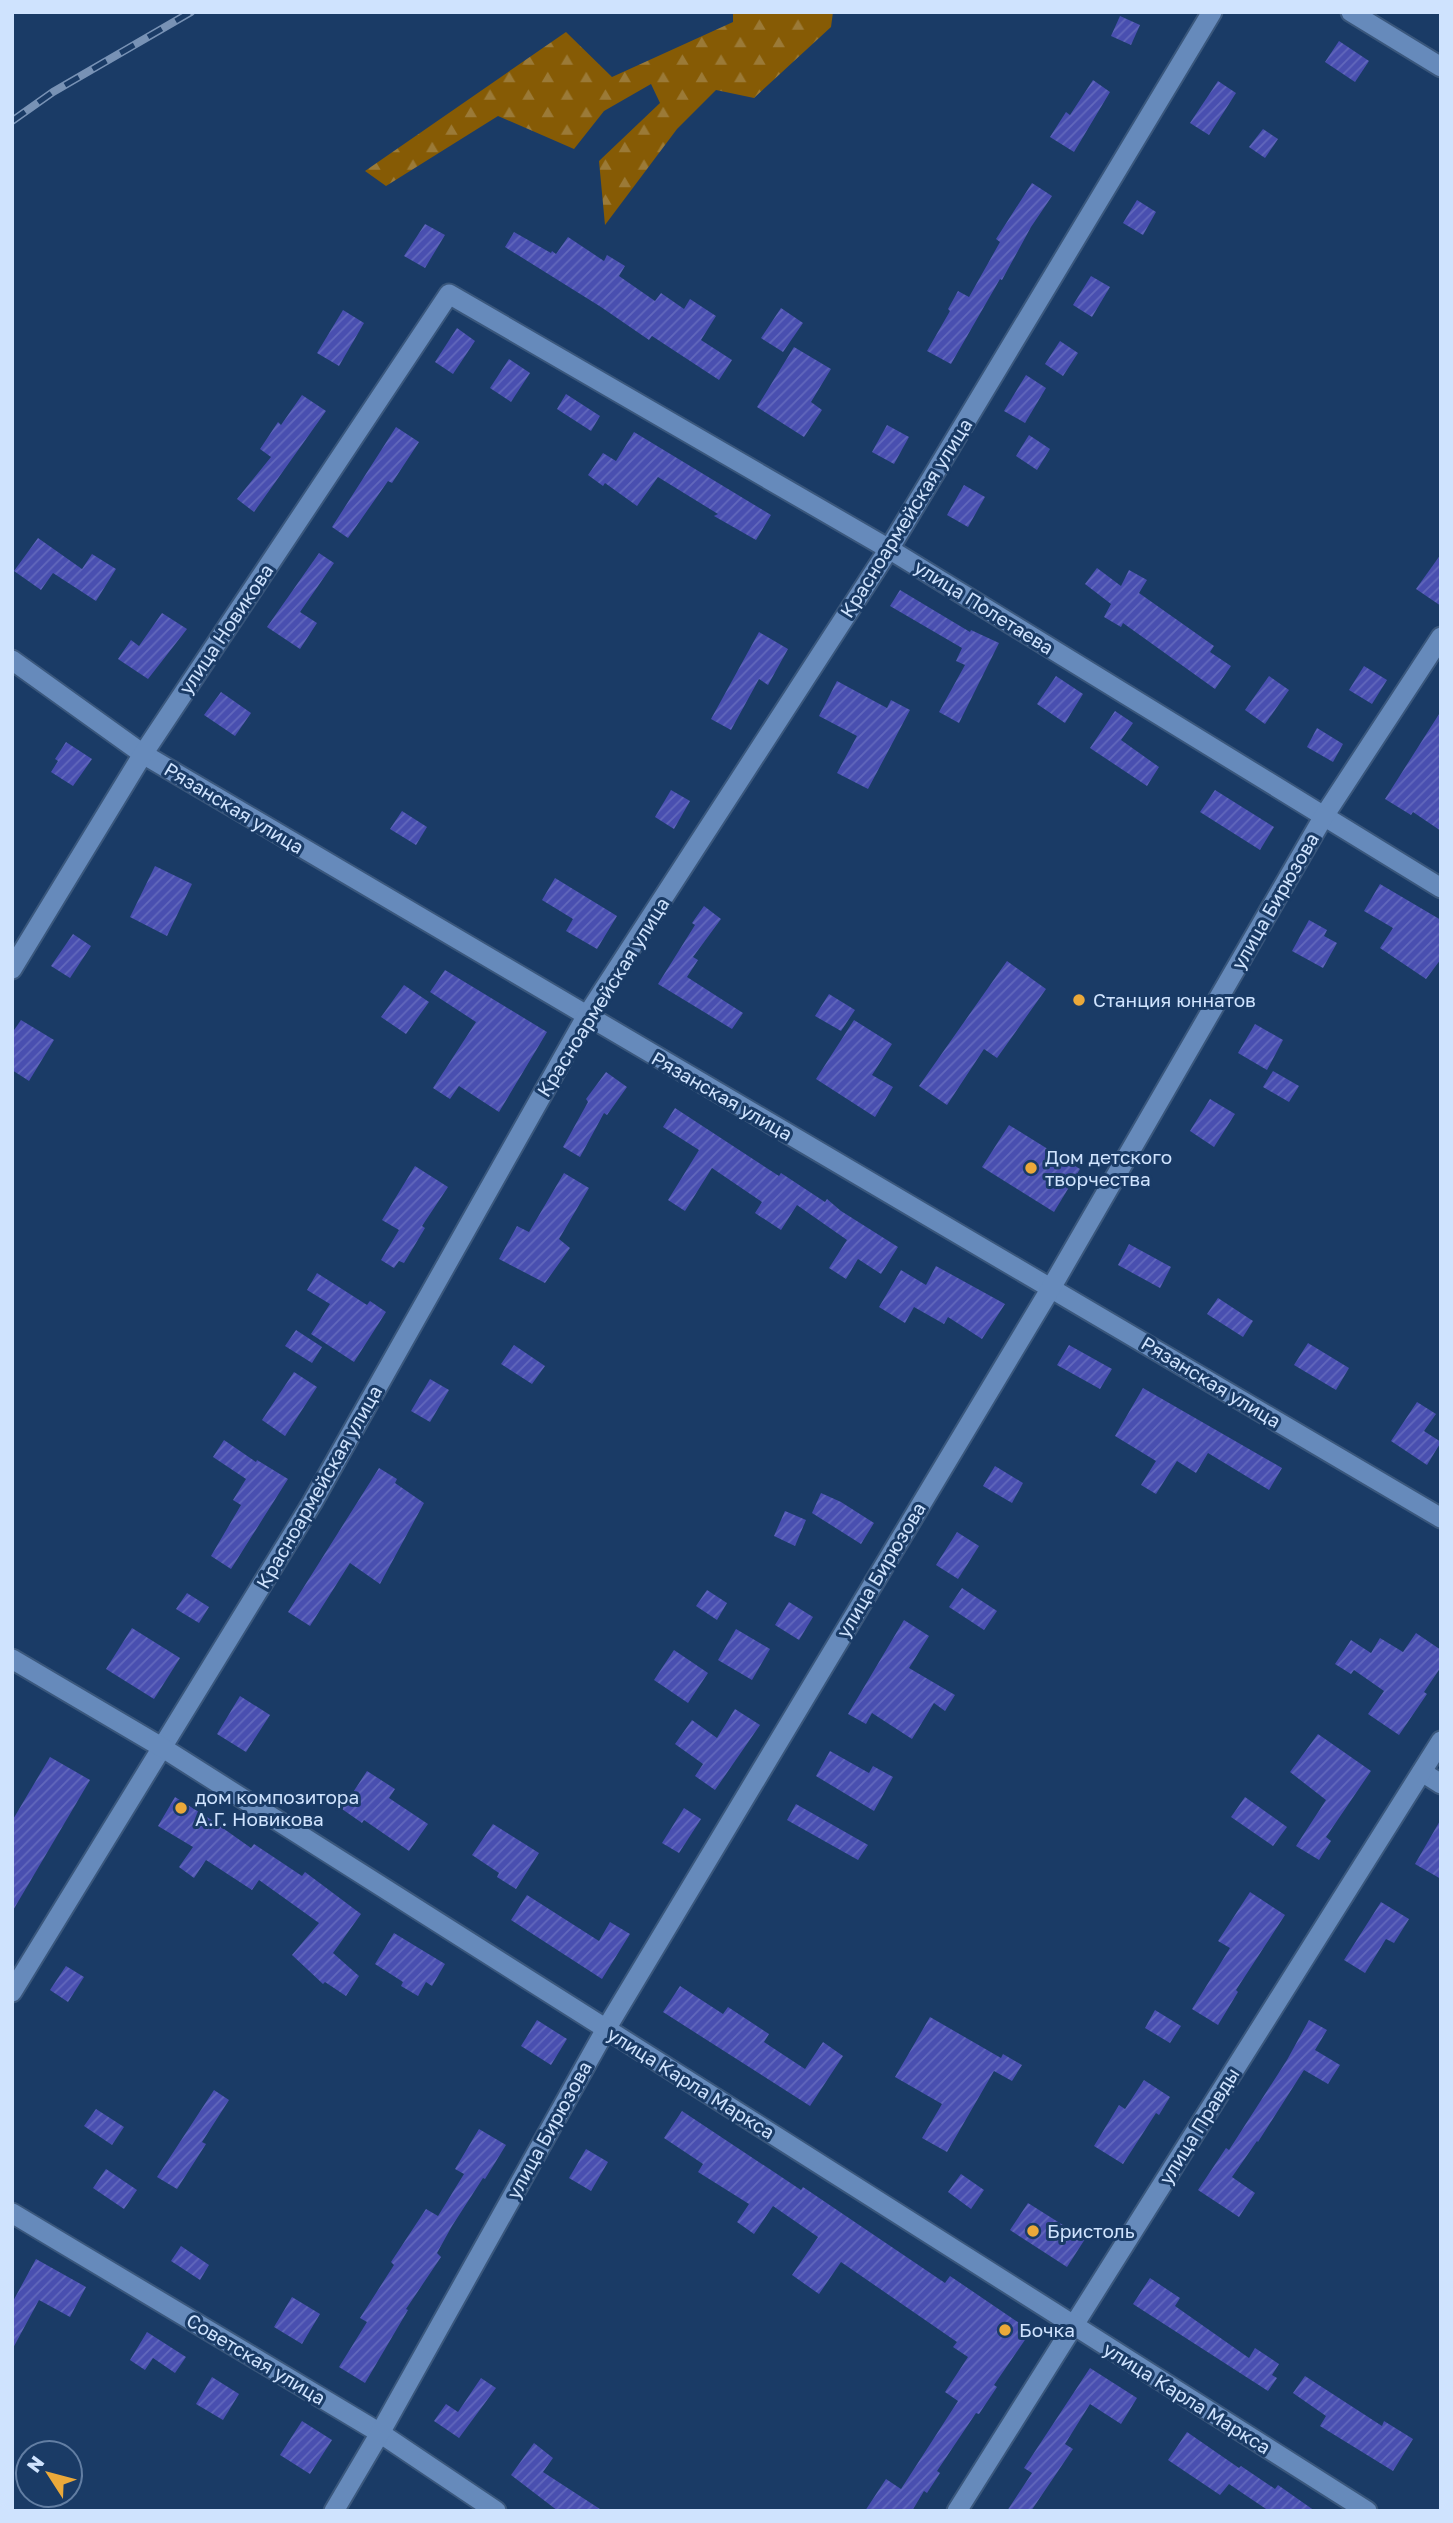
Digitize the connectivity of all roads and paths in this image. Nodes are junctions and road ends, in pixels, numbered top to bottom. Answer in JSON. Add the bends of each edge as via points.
{"nodes":[{"id":1,"x":1212,"y":12,"type":"edge"},
{"id":2,"x":1351,"y":12,"type":"edge"},
{"id":3,"x":1441,"y":67,"type":"edge"},
{"id":4,"x":449,"y":294,"type":"joint"},
{"id":5,"x":889,"y":549,"type":"junction"},
{"id":6,"x":1441,"y":637,"type":"edge"},
{"id":7,"x":12,"y":660,"type":"edge"},
{"id":8,"x":143,"y":754,"type":"junction"},
{"id":9,"x":1324,"y":816,"type":"junction"},
{"id":10,"x":1441,"y":888,"type":"edge"},
{"id":11,"x":12,"y":969,"type":"edge"},
{"id":12,"x":586,"y":1017,"type":"junction"},
{"id":13,"x":1051,"y":1288,"type":"junction"},
{"id":14,"x":1441,"y":1518,"type":"edge"},
{"id":15,"x":12,"y":1659,"type":"edge"},
{"id":16,"x":1441,"y":1741,"type":"edge"},
{"id":17,"x":163,"y":1748,"type":"junction"},
{"id":18,"x":1422,"y":1772,"type":"junction"},
{"id":19,"x":1441,"y":1784,"type":"edge"},
{"id":20,"x":12,"y":1992,"type":"edge"},
{"id":21,"x":606,"y":2029,"type":"junction"},
{"id":22,"x":12,"y":2213,"type":"edge"},
{"id":23,"x":1074,"y":2326,"type":"junction"},
{"id":24,"x":380,"y":2433,"type":"junction"},
{"id":25,"x":334,"y":2511,"type":"edge"},
{"id":26,"x":496,"y":2511,"type":"edge"},
{"id":27,"x":957,"y":2511,"type":"edge"},
{"id":28,"x":1367,"y":2511,"type":"edge"}],
"edges":[{"from":1,"to":5,"type":"street","name":"Красноармейская улица"},
{"from":2,"to":3,"type":"street"},
{"from":4,"to":5,"type":"street","name":"улица Полетаева"},
{"from":4,"to":8,"type":"street","name":"улица Новикова"},
{"from":5,"to":9,"type":"street","name":"улица Полетаева"},
{"from":5,"to":12,"type":"street","name":"Красноармейская улица"},
{"from":6,"to":9,"type":"street","name":"улица Бирюзова"},
{"from":7,"to":8,"type":"street","name":"Рязанская улица"},
{"from":8,"to":11,"type":"street","name":"улица Новикова"},
{"from":8,"to":12,"type":"street","name":"Рязанская улица"},
{"from":9,"to":10,"type":"street","name":"улица Полетаева"},
{"from":9,"to":13,"type":"street","name":"улица Бирюзова"},
{"from":12,"to":13,"type":"street","name":"Рязанская улица"},
{"from":12,"to":17,"type":"street","name":"Красноармейская улица","via":[[312,1503]]},
{"from":13,"to":14,"type":"street","name":"Рязанская улица"},
{"from":13,"to":21,"type":"street","name":"улица Бирюзова"},
{"from":15,"to":17,"type":"street","name":"улица Карла Маркса"},
{"from":16,"to":18,"type":"street","name":"улица Правды"},
{"from":17,"to":20,"type":"street","name":"Красноармейская улица"},
{"from":17,"to":21,"type":"street","name":"улица Карла Маркса"},
{"from":18,"to":19,"type":"street"},
{"from":18,"to":23,"type":"street","name":"улица Правды"},
{"from":21,"to":23,"type":"street","name":"улица Карла Маркса"},
{"from":21,"to":24,"type":"street","name":"улица Бирюзова"},
{"from":22,"to":24,"type":"street","name":"Советская улица"},
{"from":23,"to":27,"type":"street","name":"улица Правды"},
{"from":23,"to":28,"type":"street","name":"улица Карла Маркса"},
{"from":24,"to":25,"type":"street","name":"улица Бирюзова"},
{"from":24,"to":26,"type":"street","name":"Советская улица"}]}
